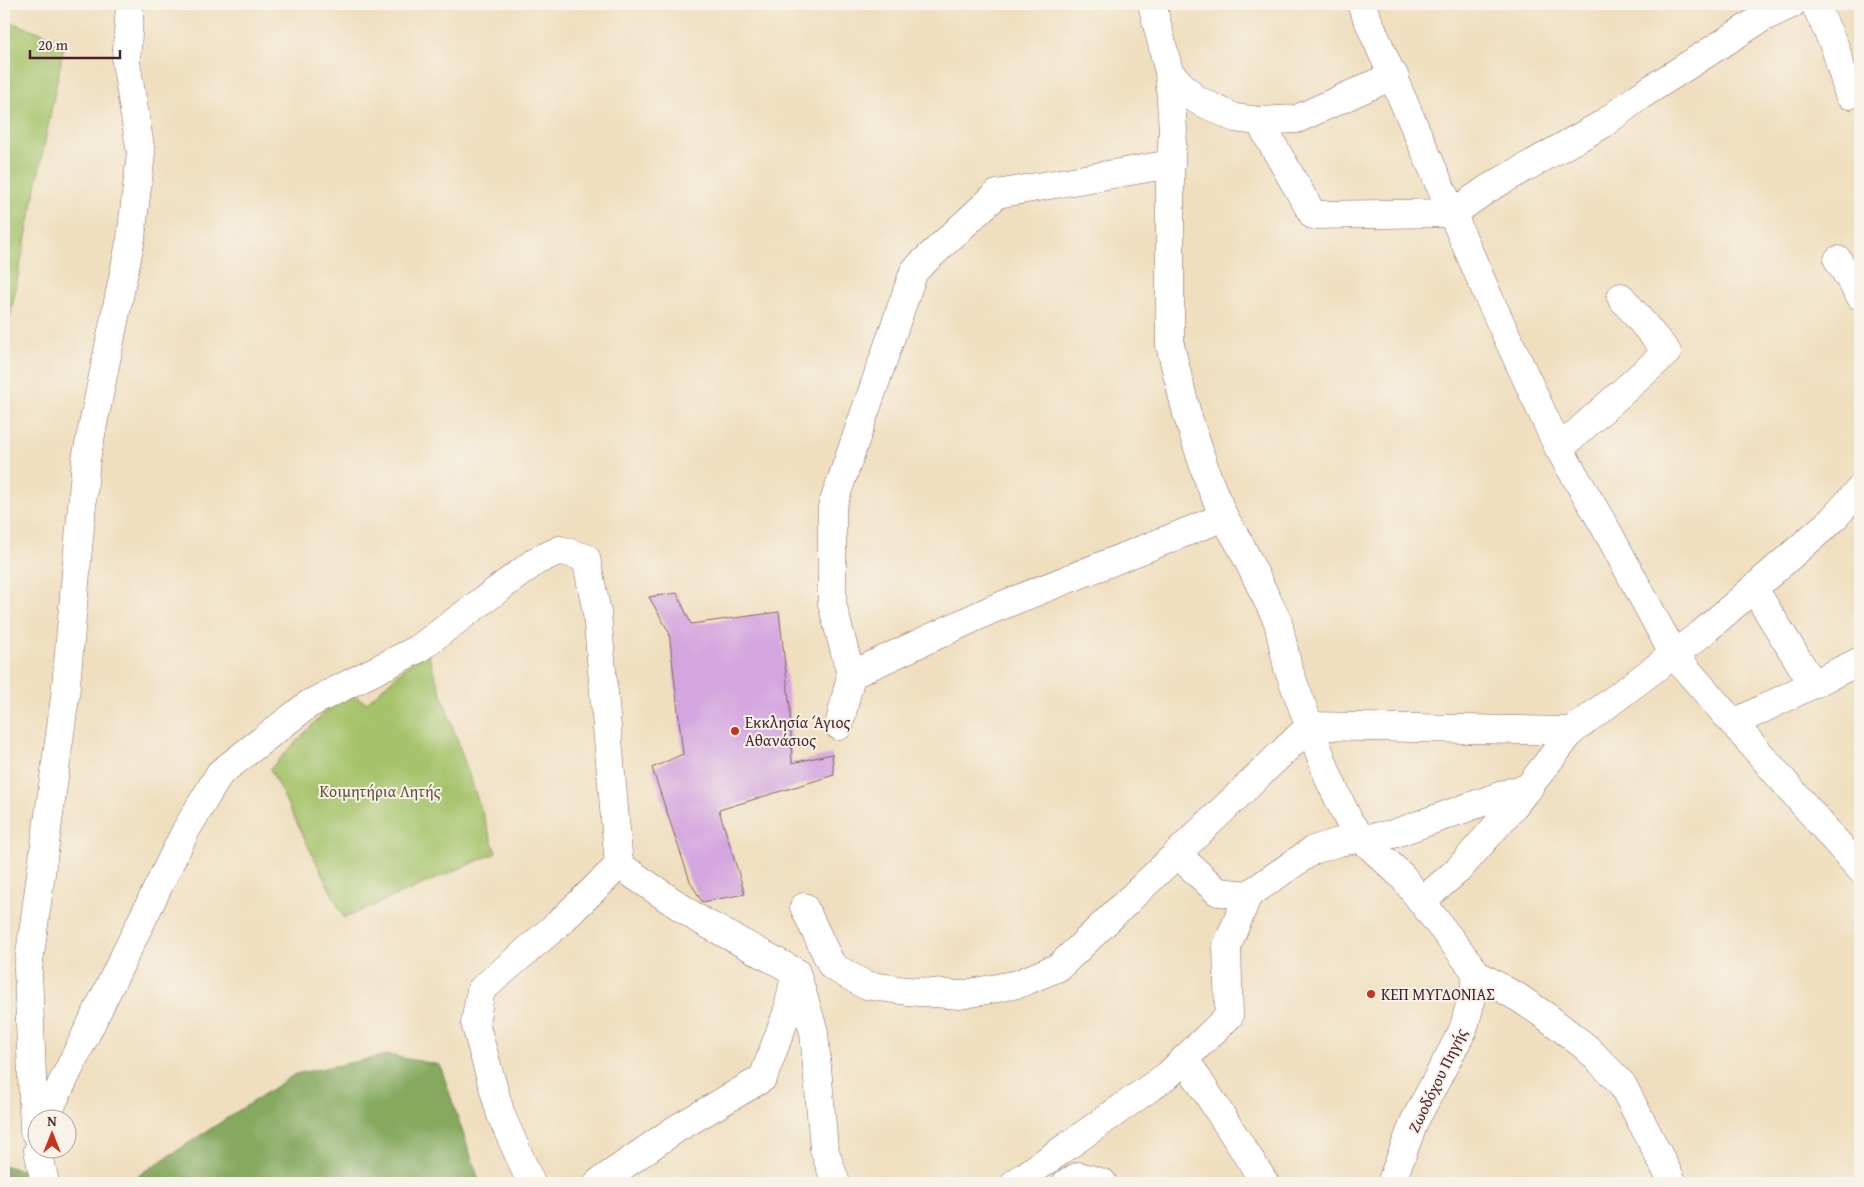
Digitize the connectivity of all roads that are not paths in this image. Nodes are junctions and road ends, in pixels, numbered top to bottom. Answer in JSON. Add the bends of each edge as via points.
{"nodes":[{"id":1,"x":130,"y":4,"type":"edge"},
{"id":2,"x":1152,"y":4,"type":"edge"},
{"id":3,"x":1361,"y":4,"type":"edge"},
{"id":4,"x":1792,"y":4,"type":"edge"},
{"id":5,"x":1815,"y":4,"type":"edge"},
{"id":6,"x":1170,"y":72,"type":"junction"},
{"id":7,"x":1394,"y":75,"type":"junction"},
{"id":8,"x":1849,"y":95,"type":"dead end"},
{"id":9,"x":1259,"y":121,"type":"junction"},
{"id":10,"x":1171,"y":164,"type":"junction"},
{"id":11,"x":1453,"y":213,"type":"junction"},
{"id":12,"x":1838,"y":260,"type":"dead end"},
{"id":13,"x":1860,"y":296,"type":"edge"},
{"id":14,"x":1621,"y":297,"type":"dead end"},
{"id":15,"x":1559,"y":449,"type":"junction"},
{"id":16,"x":1860,"y":489,"type":"edge"},
{"id":17,"x":1224,"y":517,"type":"junction"},
{"id":18,"x":1754,"y":589,"type":"junction"},
{"id":19,"x":1674,"y":655,"type":"junction"},
{"id":20,"x":1860,"y":661,"type":"edge"},
{"id":21,"x":851,"y":675,"type":"junction"},
{"id":22,"x":1813,"y":684,"type":"junction"},
{"id":23,"x":1734,"y":723,"type":"junction"},
{"id":24,"x":839,"y":726,"type":"dead end"},
{"id":25,"x":1310,"y":726,"type":"junction"},
{"id":26,"x":1572,"y":731,"type":"junction"},
{"id":27,"x":1529,"y":788,"type":"junction"},
{"id":28,"x":1362,"y":840,"type":"junction"},
{"id":29,"x":1177,"y":854,"type":"junction"},
{"id":30,"x":619,"y":864,"type":"junction"},
{"id":31,"x":1860,"y":869,"type":"edge"},
{"id":32,"x":1248,"y":895,"type":"junction"},
{"id":33,"x":1422,"y":901,"type":"junction"},
{"id":34,"x":804,"y":907,"type":"dead end"},
{"id":35,"x":796,"y":972,"type":"junction"},
{"id":36,"x":1478,"y":975,"type":"junction"},
{"id":37,"x":1185,"y":1059,"type":"junction"},
{"id":38,"x":36,"y":1110,"type":"edge"},
{"id":39,"x":50,"y":1110,"type":"edge"},
{"id":40,"x":42,"y":1160,"type":"edge"},
{"id":41,"x":45,"y":1183,"type":"edge"},
{"id":42,"x":531,"y":1183,"type":"edge"},
{"id":43,"x":598,"y":1183,"type":"edge"},
{"id":44,"x":836,"y":1183,"type":"edge"},
{"id":45,"x":1015,"y":1183,"type":"edge"},
{"id":46,"x":1066,"y":1183,"type":"edge"},
{"id":47,"x":1103,"y":1183,"type":"edge"},
{"id":48,"x":1265,"y":1183,"type":"edge"},
{"id":49,"x":1391,"y":1183,"type":"edge"},
{"id":50,"x":1673,"y":1183,"type":"edge"}],
"edges":[{"from":1,"to":38,"type":"street","via":[[126,62],[141,153],[132,238],[86,459],[65,697],[28,969]]},
{"from":2,"to":6,"type":"street"},
{"from":3,"to":7,"type":"street"},
{"from":4,"to":11,"type":"street","via":[[1762,18],[1602,124],[1489,188]]},
{"from":5,"to":8,"type":"street","via":[[1835,47]]},
{"from":6,"to":9,"type":"street","via":[[1195,99],[1235,118]]},
{"from":6,"to":10,"type":"street"},
{"from":7,"to":9,"type":"street","via":[[1297,119]]},
{"from":7,"to":11,"type":"street"},
{"from":9,"to":11,"type":"street","via":[[1313,216]]},
{"from":10,"to":17,"type":"street","via":[[1170,345],[1187,414]]},
{"from":10,"to":21,"type":"street","via":[[997,194],[914,270],[832,507],[832,604]]},
{"from":11,"to":15,"type":"street"},
{"from":12,"to":13,"type":"street"},
{"from":14,"to":15,"type":"street","via":[[1667,352]]},
{"from":15,"to":19,"type":"street"},
{"from":16,"to":18,"type":"street","via":[[1832,520]]},
{"from":17,"to":21,"type":"street","via":[[994,609]]},
{"from":17,"to":25,"type":"street","via":[[1278,622],[1288,668]]},
{"from":18,"to":19,"type":"street"},
{"from":18,"to":22,"type":"street"},
{"from":19,"to":23,"type":"street"},
{"from":19,"to":26,"type":"street"},
{"from":20,"to":22,"type":"street"},
{"from":21,"to":24,"type":"street"},
{"from":22,"to":23,"type":"street"},
{"from":23,"to":31,"type":"street"},
{"from":25,"to":26,"type":"street"},
{"from":25,"to":28,"type":"street","via":[[1330,781]]},
{"from":25,"to":29,"type":"street"},
{"from":26,"to":27,"type":"street"},
{"from":27,"to":28,"type":"street","via":[[1393,834]]},
{"from":27,"to":33,"type":"street","via":[[1458,870]]},
{"from":28,"to":32,"type":"street","via":[[1339,842],[1313,850]]},
{"from":28,"to":33,"type":"street","via":[[1402,876]]},
{"from":29,"to":32,"type":"street","via":[[1218,892]]},
{"from":29,"to":34,"type":"street","via":[[1059,967],[1018,984],[960,995],[865,985],[832,966]]},
{"from":30,"to":35,"type":"street","via":[[698,919]]},
{"from":30,"to":39,"type":"street","via":[[597,613],[586,558],[560,550],[536,560],[418,649],[309,704],[220,773],[186,830]]},
{"from":30,"to":42,"type":"street","via":[[558,924],[481,990],[478,999],[475,1023],[498,1106]]},
{"from":32,"to":37,"type":"street","via":[[1227,946],[1229,1016]]},
{"from":33,"to":36,"type":"street"},
{"from":35,"to":43,"type":"street","via":[[787,1013],[763,1078],[676,1130]]},
{"from":35,"to":44,"type":"street","via":[[814,1032],[824,1150]]},
{"from":36,"to":49,"type":"street","name":"Ζωοδόχου Πηγής","via":[[1463,1030],[1415,1120]]},
{"from":36,"to":50,"type":"street","via":[[1546,1017],[1586,1048],[1622,1084]]},
{"from":37,"to":45,"type":"street","via":[[1145,1093]]},
{"from":37,"to":48,"type":"street"},
{"from":40,"to":41,"type":"street"},
{"from":46,"to":47,"type":"street","via":[[1079,1176]]}]}
